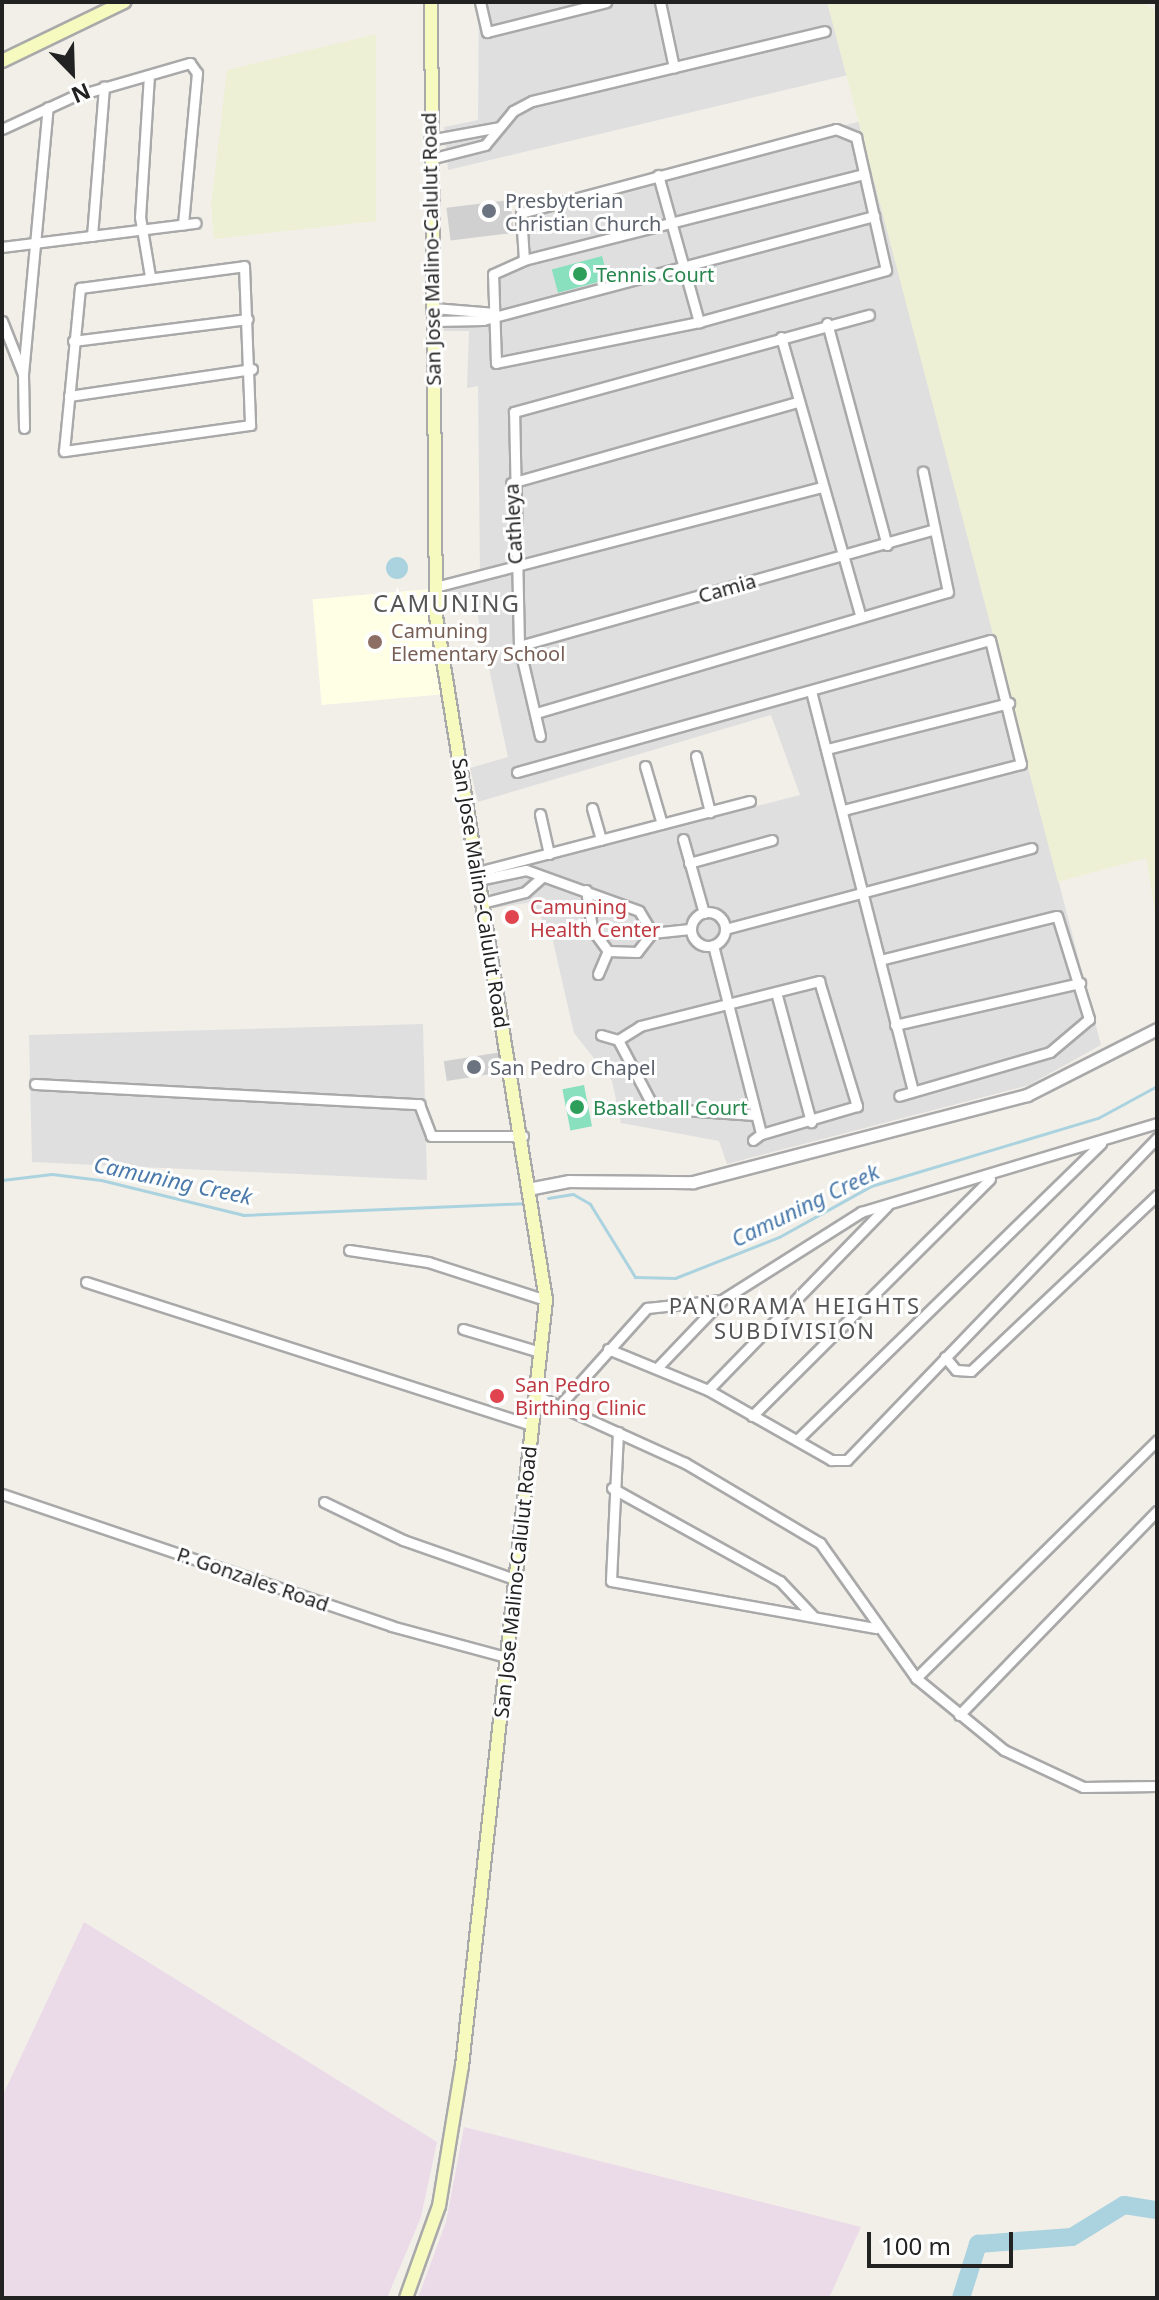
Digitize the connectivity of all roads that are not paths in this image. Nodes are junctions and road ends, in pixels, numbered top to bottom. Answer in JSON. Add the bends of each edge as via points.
{"nodes":[{"id":1,"x":124,"y":2,"type":"edge"},
{"id":2,"x":431,"y":2,"type":"edge"},
{"id":3,"x":480,"y":2,"type":"edge"},
{"id":4,"x":606,"y":2,"type":"edge"},
{"id":5,"x":660,"y":2,"type":"edge"},
{"id":6,"x":825,"y":31,"type":"dead end"},
{"id":7,"x":2,"y":61,"type":"edge"},
{"id":8,"x":674,"y":68,"type":"junction"},
{"id":9,"x":149,"y":75,"type":"junction"},
{"id":10,"x":104,"y":86,"type":"junction"},
{"id":11,"x":48,"y":107,"type":"junction"},
{"id":12,"x":499,"y":127,"type":"junction"},
{"id":13,"x":2,"y":129,"type":"edge"},
{"id":14,"x":455,"y":136,"type":"junction"},
{"id":15,"x":429,"y":140,"type":"junction"},
{"id":16,"x":459,"y":153,"type":"junction"},
{"id":17,"x":429,"y":159,"type":"junction"},
{"id":18,"x":864,"y":174,"type":"junction"},
{"id":19,"x":658,"y":175,"type":"junction"},
{"id":20,"x":874,"y":216,"type":"junction"},
{"id":21,"x":670,"y":222,"type":"junction"},
{"id":22,"x":196,"y":223,"type":"dead end"},
{"id":23,"x":183,"y":224,"type":"junction"},
{"id":24,"x":143,"y":228,"type":"junction"},
{"id":25,"x":92,"y":236,"type":"junction"},
{"id":26,"x":36,"y":240,"type":"junction"},
{"id":27,"x":2,"y":247,"type":"edge"},
{"id":28,"x":524,"y":260,"type":"junction"},
{"id":29,"x":683,"y":267,"type":"junction"},
{"id":30,"x":150,"y":276,"type":"junction"},
{"id":31,"x":462,"y":308,"type":"junction"},
{"id":32,"x":495,"y":313,"type":"junction"},
{"id":33,"x":433,"y":315,"type":"junction"},
{"id":34,"x":869,"y":315,"type":"dead end"},
{"id":35,"x":248,"y":319,"type":"junction"},
{"id":36,"x":2,"y":321,"type":"edge"},
{"id":37,"x":463,"y":321,"type":"junction"},
{"id":38,"x":699,"y":322,"type":"junction"},
{"id":39,"x":827,"y":323,"type":"junction"},
{"id":40,"x":781,"y":337,"type":"junction"},
{"id":41,"x":73,"y":341,"type":"junction"},
{"id":42,"x":252,"y":369,"type":"junction"},
{"id":43,"x":23,"y":374,"type":"junction"},
{"id":44,"x":69,"y":396,"type":"junction"},
{"id":45,"x":798,"y":402,"type":"junction"},
{"id":46,"x":24,"y":428,"type":"dead end"},
{"id":47,"x":923,"y":472,"type":"dead end"},
{"id":48,"x":511,"y":483,"type":"junction"},
{"id":49,"x":822,"y":487,"type":"junction"},
{"id":50,"x":934,"y":529,"type":"junction"},
{"id":51,"x":887,"y":545,"type":"junction"},
{"id":52,"x":844,"y":555,"type":"junction"},
{"id":53,"x":515,"y":569,"type":"junction"},
{"id":54,"x":435,"y":587,"type":"junction"},
{"id":55,"x":860,"y":614,"type":"junction"},
{"id":56,"x":519,"y":646,"type":"junction"},
{"id":57,"x":811,"y":691,"type":"junction"},
{"id":58,"x":1009,"y":703,"type":"junction"},
{"id":59,"x":536,"y":713,"type":"junction"},
{"id":60,"x":540,"y":736,"type":"dead end"},
{"id":61,"x":827,"y":749,"type":"junction"},
{"id":62,"x":696,"y":756,"type":"dead end"},
{"id":63,"x":645,"y":766,"type":"dead end"},
{"id":64,"x":517,"y":772,"type":"dead end"},
{"id":65,"x":750,"y":801,"type":"dead end"},
{"id":66,"x":592,"y":808,"type":"dead end"},
{"id":67,"x":843,"y":810,"type":"junction"},
{"id":68,"x":710,"y":812,"type":"junction"},
{"id":69,"x":540,"y":814,"type":"dead end"},
{"id":70,"x":662,"y":824,"type":"junction"},
{"id":71,"x":683,"y":839,"type":"dead end"},
{"id":72,"x":601,"y":840,"type":"junction"},
{"id":73,"x":772,"y":840,"type":"dead end"},
{"id":74,"x":1031,"y":848,"type":"dead end"},
{"id":75,"x":549,"y":854,"type":"junction"},
{"id":76,"x":689,"y":863,"type":"junction"},
{"id":77,"x":482,"y":875,"type":"junction"},
{"id":78,"x":542,"y":877,"type":"junction"},
{"id":79,"x":586,"y":890,"type":"junction"},
{"id":80,"x":861,"y":891,"type":"junction"},
{"id":81,"x":486,"y":902,"type":"junction"},
{"id":82,"x":704,"y":913,"type":"junction"},
{"id":83,"x":690,"y":929,"type":"junction"},
{"id":84,"x":725,"y":929,"type":"junction"},
{"id":85,"x":652,"y":933,"type":"junction"},
{"id":86,"x":713,"y":945,"type":"junction"},
{"id":87,"x":608,"y":951,"type":"junction"},
{"id":88,"x":880,"y":960,"type":"junction"},
{"id":89,"x":598,"y":974,"type":"dead end"},
{"id":90,"x":1080,"y":983,"type":"junction"},
{"id":91,"x":776,"y":992,"type":"junction"},
{"id":92,"x":727,"y":1005,"type":"junction"},
{"id":93,"x":895,"y":1025,"type":"junction"},
{"id":94,"x":1157,"y":1029,"type":"edge"},
{"id":95,"x":601,"y":1035,"type":"dead end"},
{"id":96,"x":618,"y":1040,"type":"junction"},
{"id":97,"x":35,"y":1084,"type":"dead end"},
{"id":98,"x":912,"y":1088,"type":"junction"},
{"id":99,"x":899,"y":1096,"type":"dead end"},
{"id":100,"x":755,"y":1115,"type":"junction"},
{"id":101,"x":811,"y":1122,"type":"junction"},
{"id":102,"x":1157,"y":1123,"type":"edge"},
{"id":103,"x":523,"y":1136,"type":"junction"},
{"id":104,"x":1157,"y":1138,"type":"edge"},
{"id":105,"x":1103,"y":1141,"type":"junction"},
{"id":106,"x":990,"y":1179,"type":"junction"},
{"id":107,"x":533,"y":1188,"type":"junction"},
{"id":108,"x":1157,"y":1195,"type":"edge"},
{"id":109,"x":889,"y":1205,"type":"junction"},
{"id":110,"x":349,"y":1250,"type":"dead end"},
{"id":111,"x":86,"y":1282,"type":"dead end"},
{"id":112,"x":546,"y":1300,"type":"junction"},
{"id":113,"x":722,"y":1300,"type":"junction"},
{"id":114,"x":463,"y":1329,"type":"dead end"},
{"id":115,"x":608,"y":1349,"type":"junction"},
{"id":116,"x":540,"y":1352,"type":"junction"},
{"id":117,"x":945,"y":1357,"type":"junction"},
{"id":118,"x":657,"y":1368,"type":"junction"},
{"id":119,"x":708,"y":1390,"type":"junction"},
{"id":120,"x":535,"y":1395,"type":"junction"},
{"id":121,"x":559,"y":1406,"type":"junction"},
{"id":122,"x":752,"y":1416,"type":"junction"},
{"id":123,"x":531,"y":1425,"type":"junction"},
{"id":124,"x":618,"y":1432,"type":"junction"},
{"id":125,"x":797,"y":1440,"type":"junction"},
{"id":126,"x":1157,"y":1440,"type":"edge"},
{"id":127,"x":612,"y":1488,"type":"junction"},
{"id":128,"x":2,"y":1494,"type":"edge"},
{"id":129,"x":324,"y":1502,"type":"dead end"},
{"id":130,"x":1157,"y":1511,"type":"edge"},
{"id":131,"x":517,"y":1580,"type":"junction"},
{"id":132,"x":812,"y":1615,"type":"junction"},
{"id":133,"x":876,"y":1628,"type":"junction"},
{"id":134,"x":506,"y":1657,"type":"junction"},
{"id":135,"x":916,"y":1678,"type":"junction"},
{"id":136,"x":959,"y":1715,"type":"junction"},
{"id":137,"x":1157,"y":1786,"type":"edge"},
{"id":138,"x":406,"y":2298,"type":"edge"}],
"edges":[{"from":1,"to":7,"type":"main road"},
{"from":2,"to":15,"type":"main road","name":"San Jose Malino-Calulut Road"},
{"from":3,"to":4,"type":"street","via":[[483,32]]},
{"from":5,"to":8,"type":"street"},
{"from":6,"to":8,"type":"street"},
{"from":8,"to":12,"type":"street","via":[[532,101]]},
{"from":9,"to":10,"type":"street"},
{"from":9,"to":23,"type":"street","via":[[190,63],[197,73]]},
{"from":9,"to":24,"type":"street"},
{"from":10,"to":11,"type":"street"},
{"from":10,"to":25,"type":"street"},
{"from":11,"to":13,"type":"street"},
{"from":11,"to":26,"type":"street"},
{"from":12,"to":14,"type":"street"},
{"from":12,"to":16,"type":"street","via":[[485,145]]},
{"from":14,"to":15,"type":"street"},
{"from":14,"to":16,"type":"street"},
{"from":15,"to":17,"type":"main road","name":"San Jose Malino-Calulut Road"},
{"from":16,"to":17,"type":"street"},
{"from":17,"to":33,"type":"main road","name":"San Jose Malino-Calulut Road"},
{"from":18,"to":19,"type":"street","via":[[856,137],[844,128]]},
{"from":18,"to":20,"type":"street"},
{"from":18,"to":21,"type":"street"},
{"from":19,"to":21,"type":"street"},
{"from":19,"to":28,"type":"street","via":[[521,213]]},
{"from":20,"to":29,"type":"street"},
{"from":20,"to":38,"type":"street","via":[[886,270]]},
{"from":21,"to":28,"type":"street"},
{"from":21,"to":29,"type":"street"},
{"from":22,"to":23,"type":"street"},
{"from":23,"to":24,"type":"street"},
{"from":24,"to":25,"type":"street"},
{"from":24,"to":30,"type":"street"},
{"from":25,"to":26,"type":"street"},
{"from":26,"to":27,"type":"street"},
{"from":26,"to":43,"type":"street"},
{"from":28,"to":32,"type":"street","via":[[495,269]]},
{"from":29,"to":32,"type":"street"},
{"from":29,"to":38,"type":"street"},
{"from":30,"to":35,"type":"street","via":[[244,266]]},
{"from":30,"to":41,"type":"street","via":[[80,288]]},
{"from":31,"to":32,"type":"street"},
{"from":31,"to":33,"type":"street"},
{"from":31,"to":37,"type":"street"},
{"from":32,"to":37,"type":"street"},
{"from":32,"to":38,"type":"street","via":[[501,366]]},
{"from":33,"to":37,"type":"street"},
{"from":33,"to":54,"type":"main road","name":"San Jose Malino-Calulut Road"},
{"from":34,"to":39,"type":"street"},
{"from":35,"to":41,"type":"street"},
{"from":35,"to":42,"type":"street"},
{"from":36,"to":43,"type":"street"},
{"from":39,"to":40,"type":"street"},
{"from":39,"to":51,"type":"street"},
{"from":40,"to":45,"type":"street"},
{"from":40,"to":48,"type":"street","name":"Cathleya","via":[[519,408]]},
{"from":41,"to":44,"type":"street"},
{"from":42,"to":44,"type":"street"},
{"from":42,"to":44,"type":"street","via":[[250,425],[64,451]]},
{"from":43,"to":46,"type":"street"},
{"from":45,"to":48,"type":"street"},
{"from":45,"to":49,"type":"street"},
{"from":47,"to":50,"type":"street"},
{"from":48,"to":53,"type":"street","name":"Cathleya"},
{"from":49,"to":52,"type":"street"},
{"from":49,"to":53,"type":"street"},
{"from":50,"to":51,"type":"street","name":"Camia"},
{"from":50,"to":55,"type":"street","via":[[948,592]]},
{"from":51,"to":52,"type":"street","name":"Camia"},
{"from":52,"to":55,"type":"street"},
{"from":52,"to":56,"type":"street","name":"Camia"},
{"from":53,"to":54,"type":"street"},
{"from":53,"to":56,"type":"street","name":"Cathleya"},
{"from":54,"to":77,"type":"main road","name":"San Jose Malino-Calulut Road"},
{"from":55,"to":59,"type":"street"},
{"from":56,"to":59,"type":"street","name":"Cathleya"},
{"from":57,"to":58,"type":"street","via":[[990,640]]},
{"from":57,"to":61,"type":"street"},
{"from":57,"to":64,"type":"street"},
{"from":58,"to":61,"type":"street"},
{"from":58,"to":67,"type":"street","via":[[1023,759],[1015,768]]},
{"from":59,"to":60,"type":"street","name":"Cathleya"},
{"from":61,"to":67,"type":"street"},
{"from":62,"to":68,"type":"street"},
{"from":63,"to":70,"type":"street"},
{"from":65,"to":68,"type":"street"},
{"from":66,"to":72,"type":"street"},
{"from":67,"to":80,"type":"street"},
{"from":68,"to":70,"type":"street"},
{"from":69,"to":75,"type":"street"},
{"from":70,"to":72,"type":"street"},
{"from":71,"to":76,"type":"street"},
{"from":72,"to":75,"type":"street"},
{"from":73,"to":76,"type":"street"},
{"from":74,"to":80,"type":"street"},
{"from":75,"to":77,"type":"street"},
{"from":76,"to":82,"type":"street"},
{"from":77,"to":78,"type":"street","via":[[526,870]]},
{"from":77,"to":81,"type":"main road","name":"San Jose Malino-Calulut Road"},
{"from":78,"to":79,"type":"street"},
{"from":78,"to":81,"type":"street","via":[[525,892]]},
{"from":79,"to":85,"type":"street","via":[[639,911]]},
{"from":79,"to":87,"type":"street","via":[[592,929]]},
{"from":80,"to":84,"type":"street"},
{"from":80,"to":88,"type":"street"},
{"from":81,"to":103,"type":"main road","name":"San Jose Malino-Calulut Road"},
{"from":82,"to":83,"type":"street"},
{"from":82,"to":84,"type":"street","via":[[720,918]]},
{"from":83,"to":85,"type":"street"},
{"from":83,"to":86,"type":"street","via":[[698,943]]},
{"from":84,"to":86,"type":"street"},
{"from":85,"to":87,"type":"street","via":[[637,952]]},
{"from":86,"to":92,"type":"street"},
{"from":87,"to":89,"type":"street"},
{"from":88,"to":90,"type":"street","via":[[1057,916]]},
{"from":88,"to":93,"type":"street"},
{"from":90,"to":93,"type":"street"},
{"from":90,"to":98,"type":"street","via":[[1089,1022],[1050,1052]]},
{"from":91,"to":92,"type":"street"},
{"from":91,"to":101,"type":"street"},
{"from":91,"to":101,"type":"street","via":[[823,984],[857,1106]]},
{"from":92,"to":96,"type":"street","via":[[640,1026]]},
{"from":92,"to":100,"type":"street"},
{"from":93,"to":98,"type":"street"},
{"from":94,"to":107,"type":"street","via":[[1027,1095],[693,1182],[569,1181]]},
{"from":95,"to":96,"type":"street"},
{"from":96,"to":100,"type":"street","via":[[654,1108]]},
{"from":97,"to":103,"type":"street","via":[[419,1104],[431,1136]]},
{"from":98,"to":99,"type":"street"},
{"from":100,"to":101,"type":"street","via":[[757,1137]]},
{"from":102,"to":105,"type":"street"},
{"from":103,"to":107,"type":"main road","name":"San Jose Malino-Calulut Road"},
{"from":104,"to":117,"type":"street"},
{"from":105,"to":106,"type":"street"},
{"from":105,"to":125,"type":"street"},
{"from":106,"to":109,"type":"street"},
{"from":106,"to":122,"type":"street"},
{"from":107,"to":112,"type":"main road","name":"San Jose Malino-Calulut Road"},
{"from":108,"to":117,"type":"street","via":[[971,1371],[956,1370]]},
{"from":109,"to":113,"type":"street","via":[[829,1229]]},
{"from":109,"to":119,"type":"street"},
{"from":110,"to":112,"type":"street","via":[[428,1262]]},
{"from":111,"to":123,"type":"street"},
{"from":112,"to":116,"type":"main road","name":"San Jose Malino-Calulut Road"},
{"from":113,"to":115,"type":"street","via":[[647,1308]]},
{"from":113,"to":118,"type":"street"},
{"from":114,"to":116,"type":"street"},
{"from":115,"to":118,"type":"street"},
{"from":115,"to":121,"type":"street"},
{"from":116,"to":120,"type":"main road","name":"San Jose Malino-Calulut Road"},
{"from":117,"to":125,"type":"street","via":[[847,1460],[831,1460]]},
{"from":118,"to":119,"type":"street"},
{"from":119,"to":122,"type":"street"},
{"from":120,"to":121,"type":"street"},
{"from":120,"to":123,"type":"main road","name":"San Jose Malino-Calulut Road"},
{"from":121,"to":124,"type":"street"},
{"from":122,"to":125,"type":"street"},
{"from":123,"to":131,"type":"main road","name":"San Jose Malino-Calulut Road"},
{"from":124,"to":127,"type":"street"},
{"from":124,"to":133,"type":"street","via":[[820,1543],[852,1580]]},
{"from":126,"to":135,"type":"street"},
{"from":127,"to":132,"type":"street","via":[[780,1581]]},
{"from":127,"to":132,"type":"street","via":[[611,1581]]},
{"from":128,"to":134,"type":"street","name":"P. Gonzales Road","via":[[391,1626]]},
{"from":129,"to":131,"type":"street","via":[[403,1540]]},
{"from":130,"to":136,"type":"street"},
{"from":131,"to":134,"type":"main road","name":"San Jose Malino-Calulut Road"},
{"from":132,"to":133,"type":"street"},
{"from":133,"to":135,"type":"street"},
{"from":134,"to":138,"type":"main road","name":"San Jose Malino-Calulut Road","via":[[448,2160]]},
{"from":135,"to":136,"type":"street"},
{"from":136,"to":137,"type":"street","via":[[1004,1750],[1083,1787]]}]}
